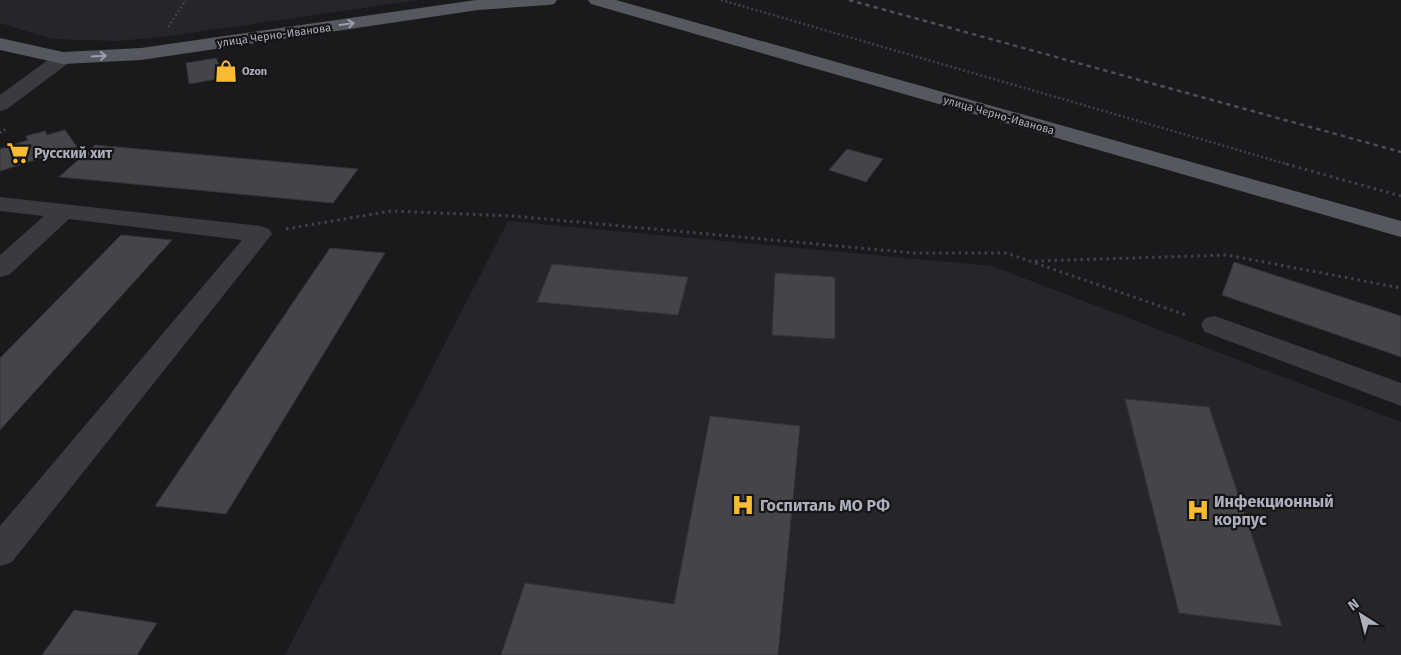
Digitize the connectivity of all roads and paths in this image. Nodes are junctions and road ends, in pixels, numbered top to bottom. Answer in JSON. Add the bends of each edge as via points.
{"nodes":[{"id":1,"x":548,"y":0,"type":"edge"},
{"id":2,"x":597,"y":0,"type":"edge"},
{"id":3,"x":721,"y":0,"type":"edge"},
{"id":4,"x":483,"y":2,"type":"edge"},
{"id":5,"x":0,"y":44,"type":"edge"},
{"id":6,"x":63,"y":58,"type":"junction"},
{"id":7,"x":0,"y":104,"type":"edge"},
{"id":8,"x":1401,"y":196,"type":"edge"},
{"id":9,"x":0,"y":204,"type":"edge"},
{"id":10,"x":64,"y":211,"type":"junction"},
{"id":11,"x":1401,"y":229,"type":"edge"},
{"id":12,"x":260,"y":234,"type":"junction"},
{"id":13,"x":1032,"y":262,"type":"junction"},
{"id":14,"x":0,"y":269,"type":"edge"},
{"id":15,"x":1401,"y":288,"type":"edge"},
{"id":16,"x":1215,"y":325,"type":"joint"},
{"id":17,"x":1401,"y":395,"type":"edge"},
{"id":18,"x":4,"y":541,"type":"edge"}],
"edges":[{"from":1,"to":4,"type":"main road","name":"улица Черно-Иванова"},
{"from":2,"to":11,"type":"main road","name":"улица Черно-Иванова"},
{"from":3,"to":8,"type":"path"},
{"from":6,"to":4,"type":"main road","name":"улица Черно-Иванова","one_way":true,"via":[[142,54]]},
{"from":5,"to":6,"type":"main road","name":"улица Черно-Иванова"},
{"from":6,"to":7,"type":"street"},
{"from":9,"to":10,"type":"street"},
{"from":10,"to":12,"type":"street"},
{"from":10,"to":14,"type":"street"},
{"from":12,"to":13,"type":"path","via":[[391,211],[513,216],[914,253],[1006,253]]},
{"from":12,"to":18,"type":"street"},
{"from":13,"to":15,"type":"path","via":[[1227,255]]},
{"from":13,"to":16,"type":"path"},
{"from":16,"to":17,"type":"street"}]}
